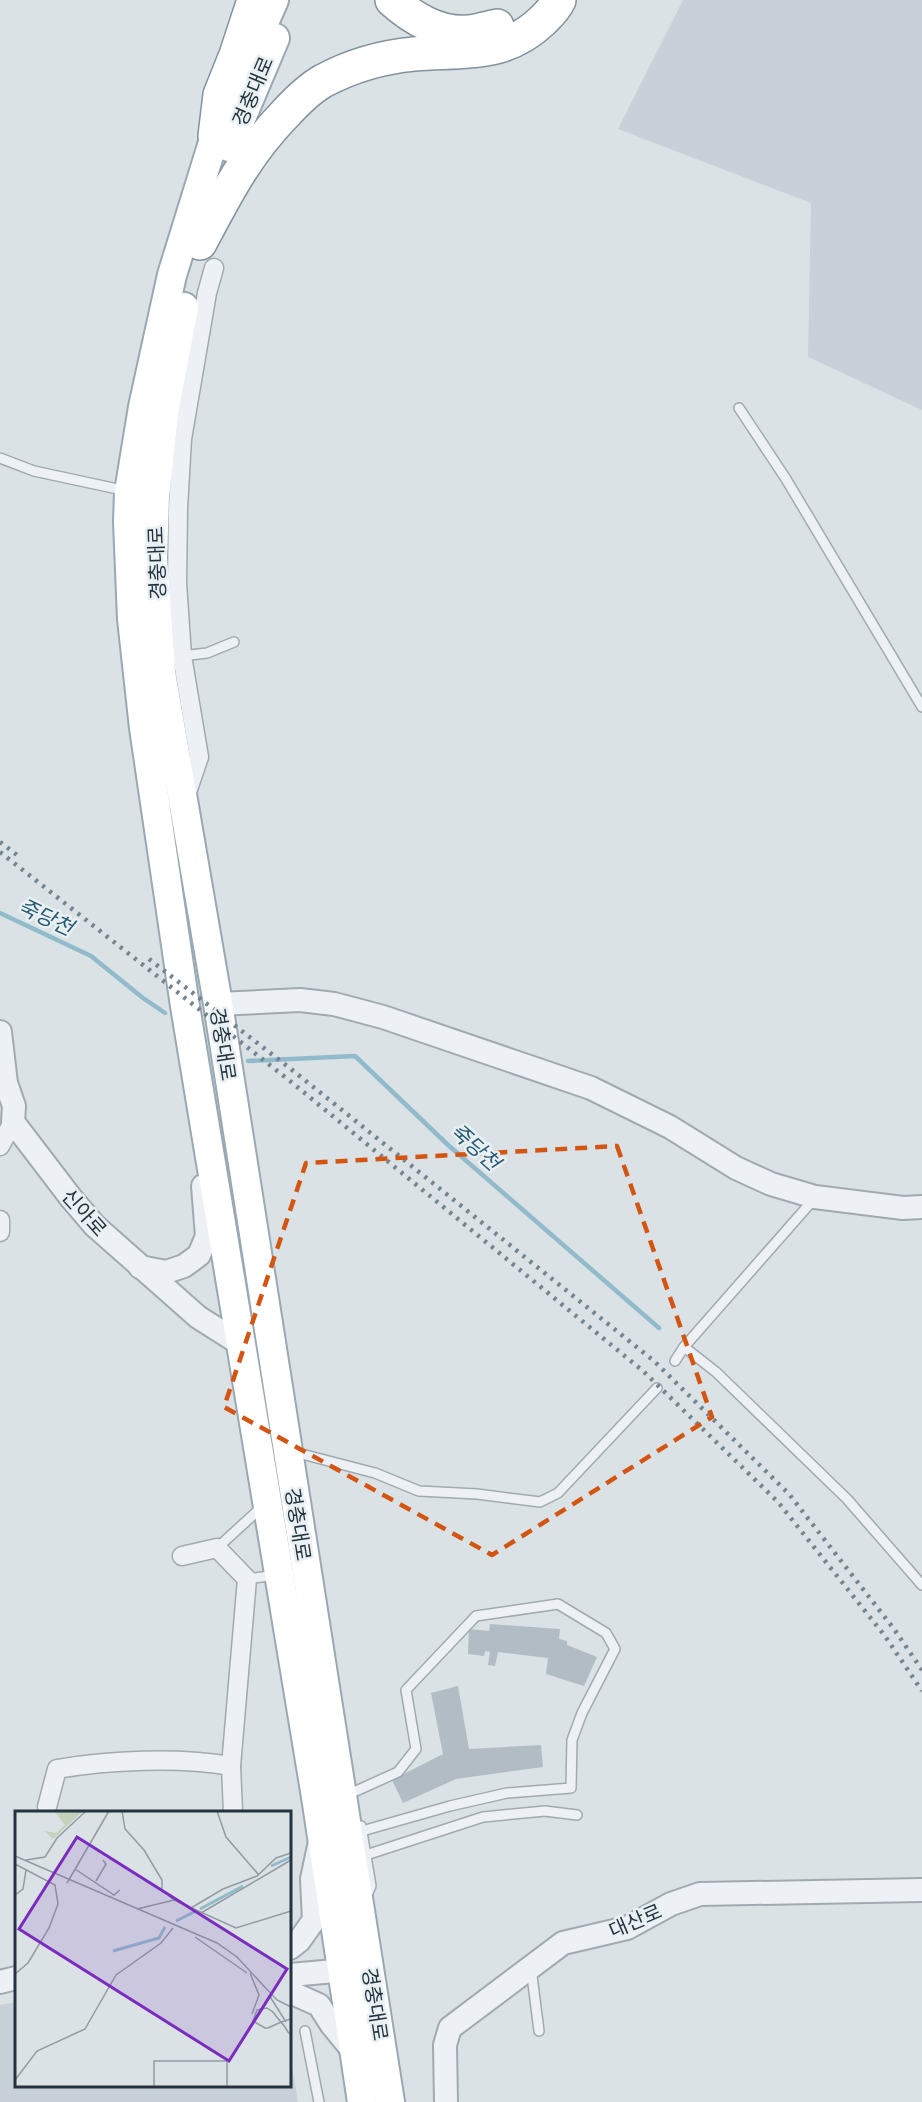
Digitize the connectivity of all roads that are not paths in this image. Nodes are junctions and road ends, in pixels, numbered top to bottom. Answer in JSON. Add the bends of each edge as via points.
{"nodes":[{"id":1,"x":254,"y":0,"type":"edge"},
{"id":2,"x":274,"y":0,"type":"edge"},
{"id":3,"x":292,"y":0,"type":"edge"},
{"id":4,"x":392,"y":0,"type":"edge"},
{"id":5,"x":535,"y":0,"type":"edge"},
{"id":6,"x":559,"y":0,"type":"edge"},
{"id":7,"x":215,"y":136,"type":"junction"},
{"id":8,"x":207,"y":255,"type":"junction"},
{"id":9,"x":738,"y":408,"type":"dead end"},
{"id":10,"x":0,"y":458,"type":"edge"},
{"id":11,"x":154,"y":496,"type":"junction"},
{"id":12,"x":234,"y":642,"type":"dead end"},
{"id":13,"x":182,"y":656,"type":"junction"},
{"id":14,"x":922,"y":707,"type":"edge"},
{"id":15,"x":183,"y":803,"type":"junction"},
{"id":16,"x":218,"y":1004,"type":"junction"},
{"id":17,"x":0,"y":1032,"type":"edge"},
{"id":18,"x":13,"y":1122,"type":"junction"},
{"id":19,"x":0,"y":1146,"type":"edge"},
{"id":20,"x":208,"y":1149,"type":"junction"},
{"id":21,"x":816,"y":1197,"type":"junction"},
{"id":22,"x":922,"y":1207,"type":"edge"},
{"id":23,"x":0,"y":1220,"type":"edge"},
{"id":24,"x":0,"y":1232,"type":"edge"},
{"id":25,"x":140,"y":1267,"type":"junction"},
{"id":26,"x":242,"y":1345,"type":"junction"},
{"id":27,"x":684,"y":1347,"type":"junction"},
{"id":28,"x":675,"y":1361,"type":"dead end"},
{"id":29,"x":657,"y":1388,"type":"dead end"},
{"id":30,"x":288,"y":1451,"type":"junction"},
{"id":31,"x":267,"y":1503,"type":"junction"},
{"id":32,"x":217,"y":1548,"type":"junction"},
{"id":33,"x":182,"y":1556,"type":"dead end"},
{"id":34,"x":277,"y":1575,"type":"junction"},
{"id":35,"x":247,"y":1580,"type":"junction"},
{"id":36,"x":922,"y":1585,"type":"edge"},
{"id":37,"x":231,"y":1766,"type":"junction"},
{"id":38,"x":342,"y":1796,"type":"junction"},
{"id":39,"x":47,"y":1807,"type":"dead end"},
{"id":40,"x":233,"y":1811,"type":"edge"},
{"id":41,"x":577,"y":1815,"type":"dead end"},
{"id":42,"x":360,"y":1819,"type":"dead end"},
{"id":43,"x":362,"y":1831,"type":"junction"},
{"id":44,"x":321,"y":1836,"type":"junction"},
{"id":45,"x":366,"y":1855,"type":"junction"},
{"id":46,"x":922,"y":1890,"type":"edge"},
{"id":47,"x":361,"y":1912,"type":"junction"},
{"id":48,"x":291,"y":1947,"type":"edge"},
{"id":49,"x":370,"y":1967,"type":"junction"},
{"id":50,"x":531,"y":1967,"type":"junction"},
{"id":51,"x":341,"y":1970,"type":"junction"},
{"id":52,"x":291,"y":1975,"type":"edge"},
{"id":53,"x":15,"y":1978,"type":"edge"},
{"id":54,"x":0,"y":1982,"type":"edge"},
{"id":55,"x":291,"y":1992,"type":"edge"},
{"id":56,"x":305,"y":2031,"type":"dead end"},
{"id":57,"x":539,"y":2031,"type":"dead end"},
{"id":58,"x":354,"y":2052,"type":"junction"},
{"id":59,"x":319,"y":2102,"type":"edge"},
{"id":60,"x":362,"y":2102,"type":"edge"},
{"id":61,"x":390,"y":2102,"type":"edge"},
{"id":62,"x":446,"y":2102,"type":"edge"}],
"edges":[{"from":1,"to":7,"type":"highway","via":[[220,95]]},
{"from":2,"to":7,"type":"main road","name":"경충대로"},
{"from":3,"to":8,"type":"main road","name":"경충대로","via":[[231,140]]},
{"from":4,"to":5,"type":"highway","via":[[409,15],[436,27],[467,32],[499,26],[527,11]]},
{"from":6,"to":8,"type":"highway","via":[[530,32],[500,47],[380,60],[320,82],[294,104],[246,160]]},
{"from":7,"to":11,"type":"main road","name":"경충대로","via":[[172,275],[143,407]]},
{"from":8,"to":11,"type":"main road","name":"경충대로","via":[[190,279],[164,413]]},
{"from":9,"to":14,"type":"lane","via":[[786,479]]},
{"from":10,"to":11,"type":"lane","via":[[34,471]]},
{"from":11,"to":13,"type":"street","via":[[177,583]]},
{"from":11,"to":15,"type":"main road","name":"경충대로","via":[[153,558],[161,672]]},
{"from":11,"to":20,"type":"main road","name":"경충대로","via":[[129,556],[137,675]]},
{"from":12,"to":13,"type":"lane","via":[[207,653]]},
{"from":13,"to":15,"type":"street","via":[[199,758]]},
{"from":15,"to":16,"type":"main road","name":"경충대로"},
{"from":16,"to":21,"type":"street","via":[[300,1000],[383,1017],[591,1088],[670,1127],[736,1168],[771,1184]]},
{"from":16,"to":30,"type":"main road","name":"경충대로"},
{"from":17,"to":18,"type":"street","via":[[6,1083],[14,1106]]},
{"from":18,"to":19,"type":"street"},
{"from":18,"to":25,"type":"street","name":"신아로","via":[[89,1219]]},
{"from":20,"to":25,"type":"street","via":[[203,1168],[207,1236],[199,1255],[166,1272]]},
{"from":20,"to":26,"type":"main road","name":"경충대로"},
{"from":21,"to":22,"type":"street"},
{"from":21,"to":27,"type":"lane"},
{"from":23,"to":24,"type":"street"},
{"from":25,"to":26,"type":"street","name":"신아로","via":[[198,1317]]},
{"from":26,"to":31,"type":"main road","name":"경충대로"},
{"from":27,"to":28,"type":"lane"},
{"from":27,"to":36,"type":"lane","via":[[716,1372],[847,1499]]},
{"from":29,"to":30,"type":"lane","via":[[558,1493],[540,1502],[419,1491],[375,1473]]},
{"from":30,"to":38,"type":"main road","name":"경충대로"},
{"from":31,"to":32,"type":"lane"},
{"from":31,"to":34,"type":"main road","name":"경충대로"},
{"from":32,"to":33,"type":"street"},
{"from":32,"to":35,"type":"street"},
{"from":34,"to":35,"type":"lane"},
{"from":34,"to":38,"type":"main road","name":"경충대로"},
{"from":35,"to":37,"type":"street"},
{"from":37,"to":39,"type":"street","via":[[204,1762],[92,1763],[57,1769]]},
{"from":37,"to":40,"type":"street"},
{"from":38,"to":43,"type":"lane","via":[[398,1772],[416,1749],[406,1690],[476,1616],[558,1604],[606,1633],[615,1649],[572,1740],[571,1788],[507,1793]]},
{"from":38,"to":44,"type":"main road"},
{"from":38,"to":47,"type":"main road","name":"경충대로"},
{"from":41,"to":45,"type":"lane","via":[[545,1811],[483,1817]]},
{"from":42,"to":43,"type":"lane"},
{"from":43,"to":45,"type":"lane"},
{"from":44,"to":48,"type":"street","via":[[312,1879],[314,1920]]},
{"from":44,"to":51,"type":"main road"},
{"from":45,"to":47,"type":"lane","via":[[371,1886]]},
{"from":46,"to":50,"type":"street","name":"대산로","via":[[700,1894],[671,1904],[627,1928],[563,1943]]},
{"from":47,"to":49,"type":"main road","name":"경충대로"},
{"from":49,"to":51,"type":"street"},
{"from":49,"to":61,"type":"main road","name":"경충대로"},
{"from":50,"to":57,"type":"lane"},
{"from":50,"to":62,"type":"street","name":"대산로","via":[[450,2028],[445,2045]]},
{"from":51,"to":52,"type":"street"},
{"from":51,"to":58,"type":"main road"},
{"from":53,"to":54,"type":"street"},
{"from":55,"to":58,"type":"street","via":[[319,2004]]},
{"from":56,"to":59,"type":"lane"},
{"from":58,"to":60,"type":"main road"}]}
